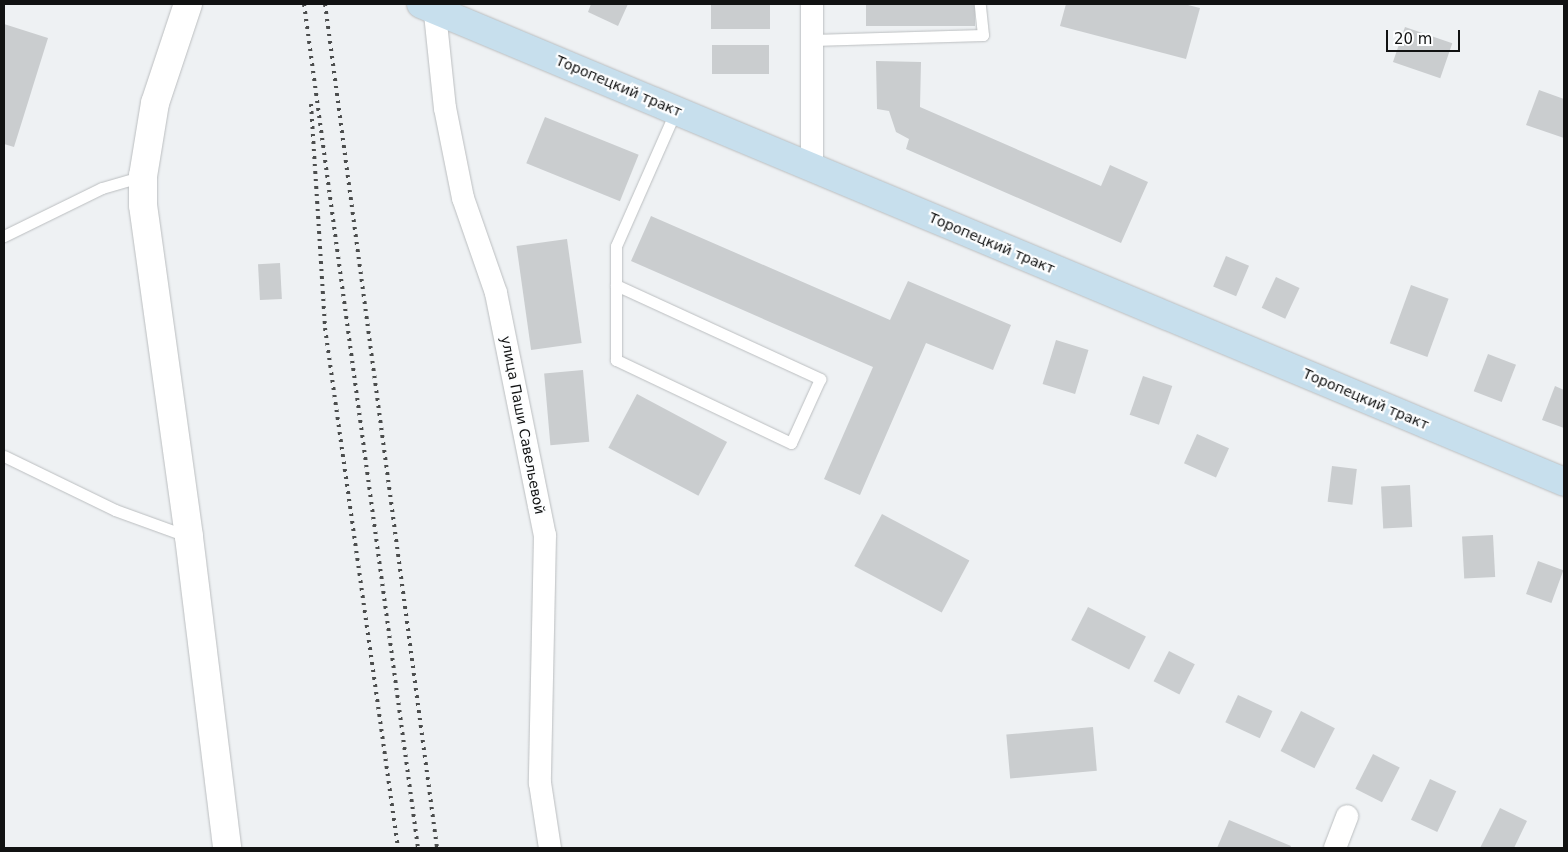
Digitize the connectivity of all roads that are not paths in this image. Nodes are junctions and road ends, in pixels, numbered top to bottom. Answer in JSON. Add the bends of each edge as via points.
{"nodes":[{"id":1,"x":188,"y":4,"type":"edge"},
{"id":2,"x":812,"y":4,"type":"edge"},
{"id":3,"x":980,"y":4,"type":"edge"},
{"id":4,"x":430,"y":5,"type":"edge"},
{"id":5,"x":812,"y":40,"type":"junction"},
{"id":6,"x":676,"y":110,"type":"junction"},
{"id":7,"x":812,"y":168,"type":"junction"},
{"id":8,"x":143,"y":176,"type":"junction"},
{"id":9,"x":4,"y":236,"type":"edge"},
{"id":10,"x":616,"y":285,"type":"junction"},
{"id":11,"x":4,"y":456,"type":"edge"},
{"id":12,"x":1564,"y":482,"type":"edge"},
{"id":13,"x":189,"y":537,"type":"junction"},
{"id":14,"x":1347,"y":816,"type":"dead end"},
{"id":15,"x":227,"y":848,"type":"edge"},
{"id":16,"x":550,"y":848,"type":"edge"},
{"id":17,"x":1335,"y":848,"type":"edge"}],
"edges":[{"from":1,"to":8,"type":"street","via":[[156,103]]},
{"from":2,"to":5,"type":"street"},
{"from":3,"to":5,"type":"lane","via":[[983,36]]},
{"from":4,"to":6,"type":"main road","name":"Торопецкий тракт"},
{"from":4,"to":16,"type":"street","name":"улица Паши Савельевой","via":[[445,108],[463,198],[496,293],[545,535],[540,783]]},
{"from":5,"to":7,"type":"street"},
{"from":6,"to":7,"type":"main road","name":"Торопецкий тракт"},
{"from":6,"to":10,"type":"lane","via":[[616,246]]},
{"from":7,"to":12,"type":"main road","name":"Торопецкий тракт"},
{"from":8,"to":9,"type":"lane","via":[[102,188]]},
{"from":8,"to":13,"type":"street","via":[[148,254]]},
{"from":10,"to":10,"type":"lane","via":[[616,360],[791,443],[820,380]]},
{"from":11,"to":13,"type":"lane","via":[[114,510]]},
{"from":13,"to":15,"type":"street"},
{"from":14,"to":17,"type":"street"}]}
